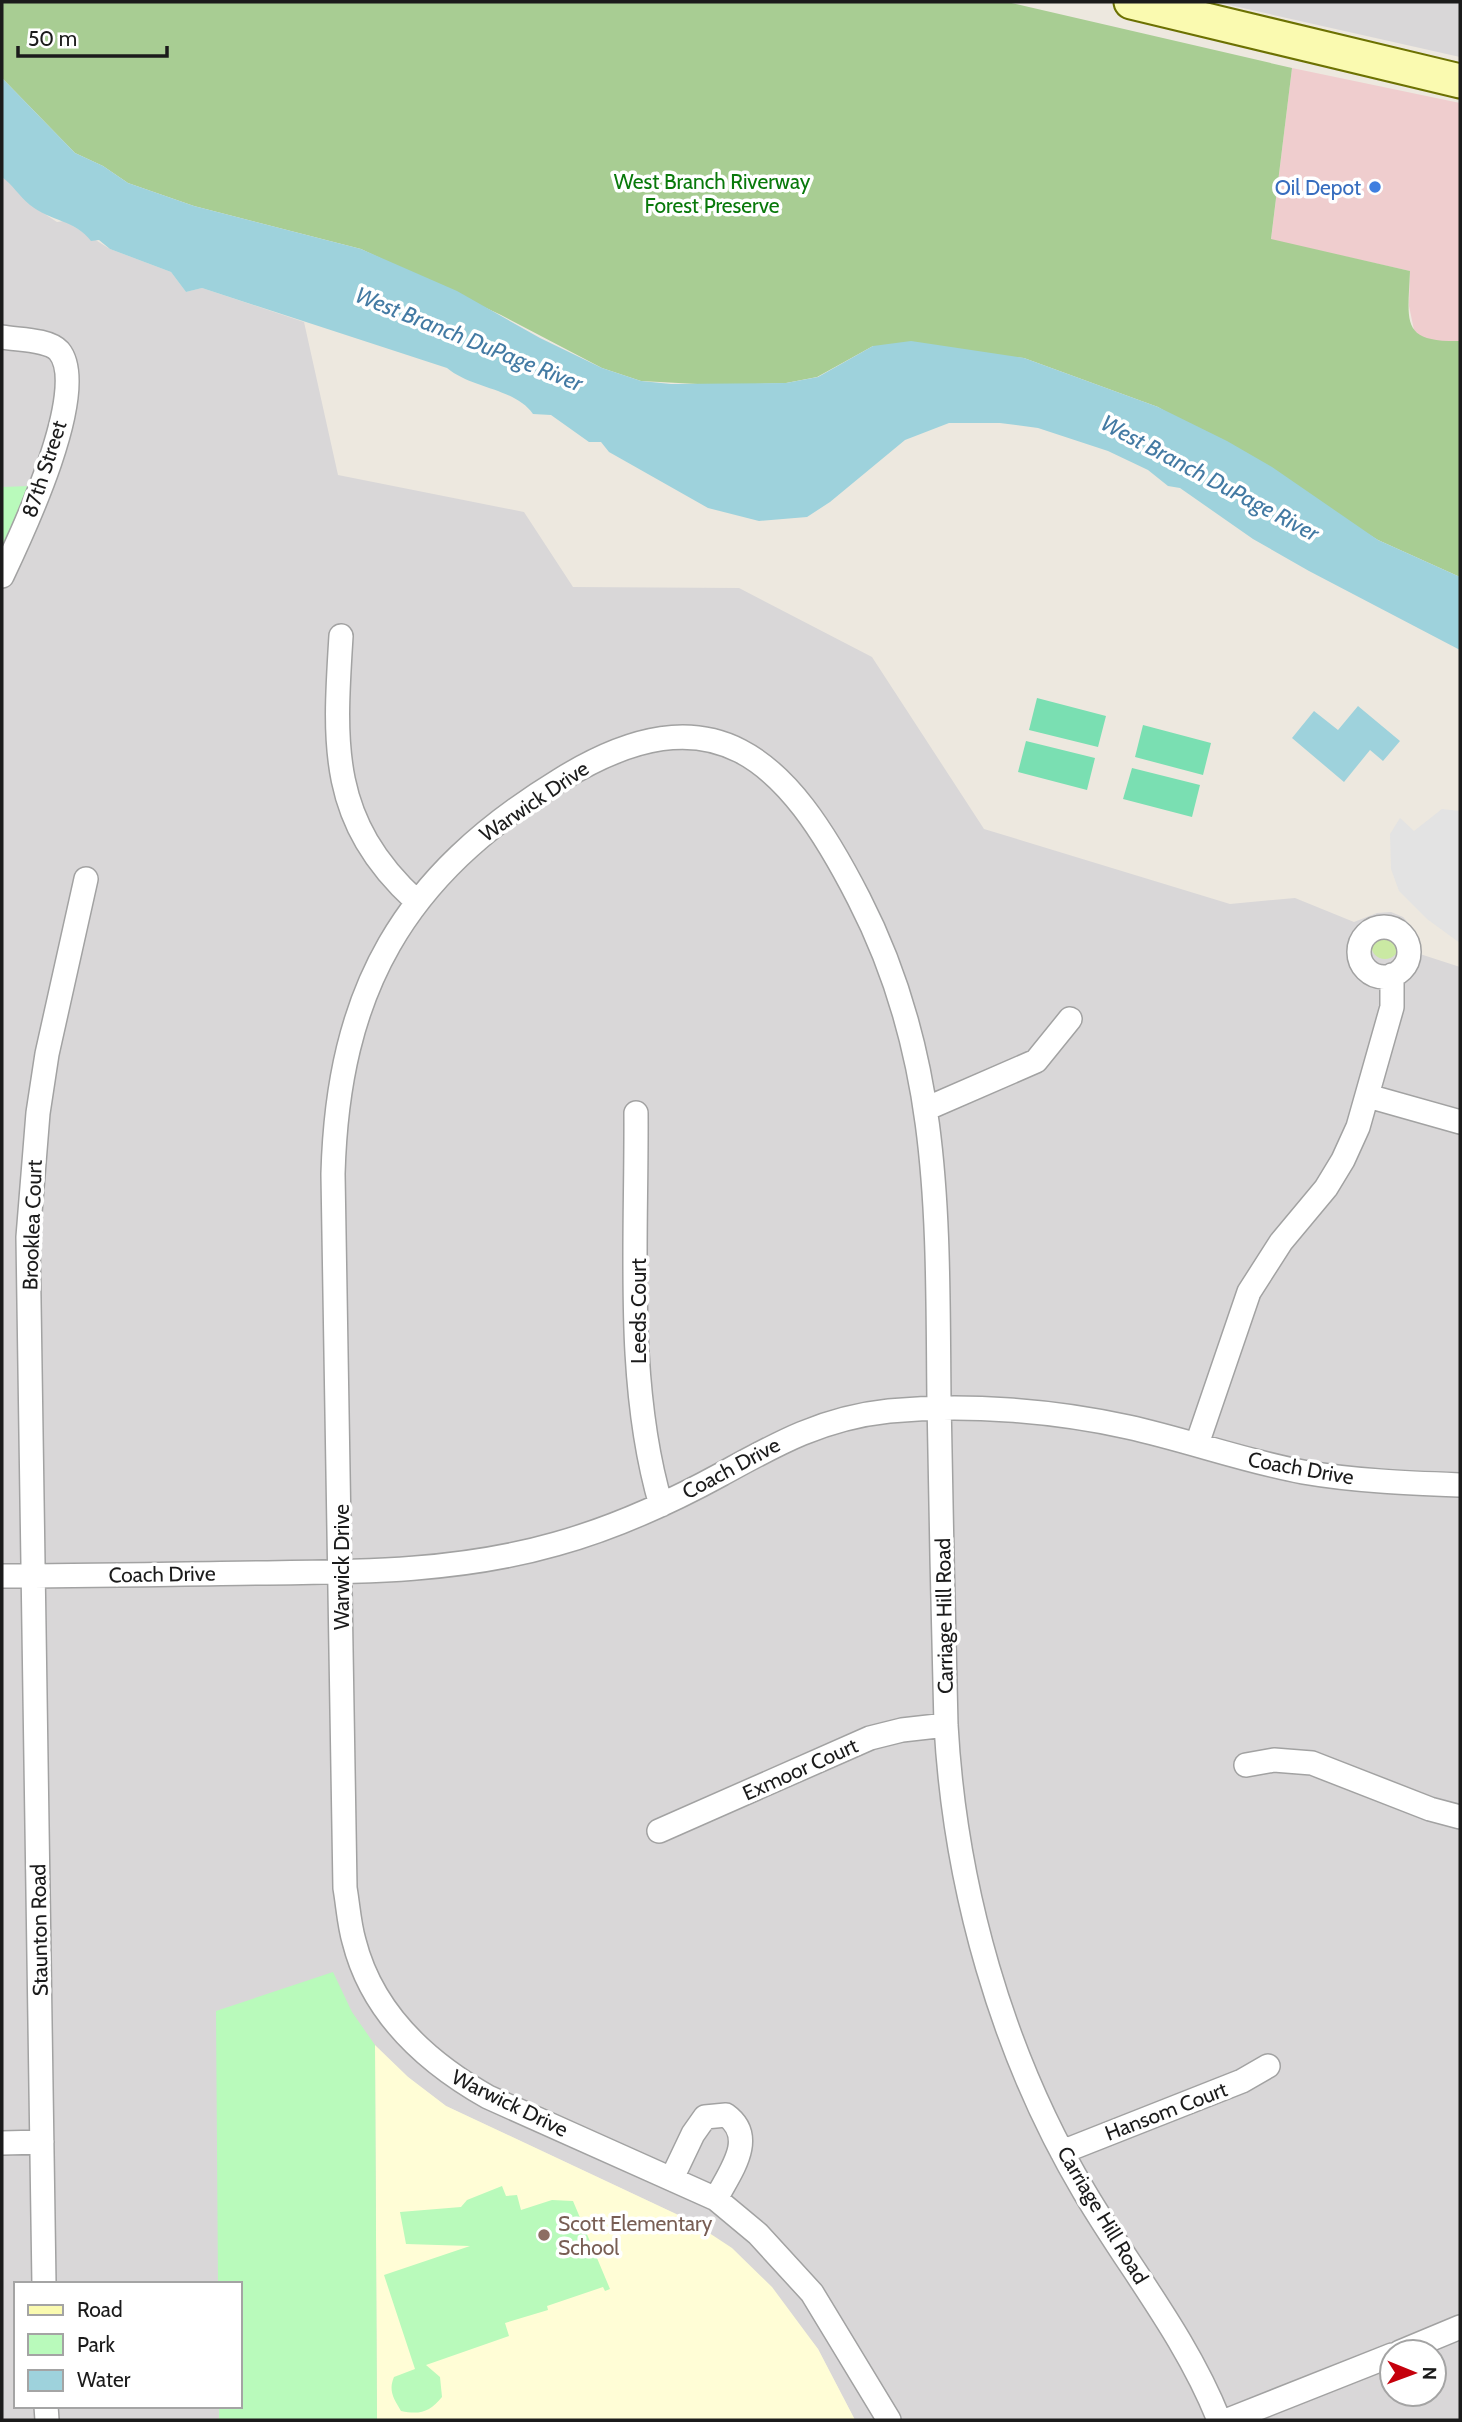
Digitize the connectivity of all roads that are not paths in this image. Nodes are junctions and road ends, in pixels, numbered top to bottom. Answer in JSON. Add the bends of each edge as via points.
{"nodes":[{"id":1,"x":1131,"y":2,"type":"edge"},
{"id":2,"x":1187,"y":9,"type":"edge"},
{"id":3,"x":1460,"y":81,"type":"edge"},
{"id":4,"x":2,"y":337,"type":"edge"},
{"id":5,"x":2,"y":576,"type":"edge"},
{"id":6,"x":341,"y":636,"type":"dead end"},
{"id":7,"x":785,"y":783,"type":"joint"},
{"id":8,"x":86,"y":879,"type":"dead end"},
{"id":9,"x":416,"y":901,"type":"junction"},
{"id":10,"x":1392,"y":975,"type":"dead end"},
{"id":11,"x":1070,"y":1019,"type":"dead end"},
{"id":12,"x":1368,"y":1096,"type":"junction"},
{"id":13,"x":928,"y":1108,"type":"junction"},
{"id":14,"x":636,"y":1114,"type":"dead end"},
{"id":15,"x":1460,"y":1122,"type":"edge"},
{"id":16,"x":939,"y":1409,"type":"junction"},
{"id":17,"x":1198,"y":1444,"type":"junction"},
{"id":18,"x":1460,"y":1485,"type":"edge"},
{"id":19,"x":661,"y":1505,"type":"junction"},
{"id":20,"x":340,"y":1572,"type":"junction"},
{"id":21,"x":2,"y":1576,"type":"edge"},
{"id":22,"x":34,"y":1576,"type":"junction"},
{"id":23,"x":946,"y":1725,"type":"junction"},
{"id":24,"x":1245,"y":1765,"type":"dead end"},
{"id":25,"x":1460,"y":1817,"type":"edge"},
{"id":26,"x":659,"y":1831,"type":"dead end"},
{"id":27,"x":1268,"y":2066,"type":"dead end"},
{"id":28,"x":42,"y":2142,"type":"junction"},
{"id":29,"x":2,"y":2143,"type":"edge"},
{"id":30,"x":1062,"y":2152,"type":"junction"},
{"id":31,"x":673,"y":2178,"type":"junction"},
{"id":32,"x":716,"y":2199,"type":"junction"},
{"id":33,"x":44,"y":2282,"type":"edge"},
{"id":34,"x":1460,"y":2327,"type":"edge"},
{"id":35,"x":1434,"y":2338,"type":"edge"},
{"id":36,"x":1378,"y":2361,"type":"edge"},
{"id":37,"x":889,"y":2420,"type":"edge"},
{"id":38,"x":1219,"y":2420,"type":"edge"},
{"id":39,"x":1228,"y":2420,"type":"edge"}],
"edges":[{"from":1,"to":2,"type":"main road"},
{"from":2,"to":3,"type":"main road"},
{"from":4,"to":5,"type":"street","name":"87th Street","via":[[52,346],[63,358],[68,388],[53,453]]},
{"from":6,"to":9,"type":"street","via":[[337,724],[340,769],[349,805],[370,849]]},
{"from":7,"to":9,"type":"street","name":"Warwick Drive","via":[[744,754],[710,740],[674,736],[629,746],[568,775],[498,820],[431,881]]},
{"from":7,"to":13,"type":"street","name":"Carriage Hill Road","via":[[825,839],[881,945],[914,1043]]},
{"from":8,"to":22,"type":"street","name":"Brooklea Court","via":[[47,1054],[28,1237]]},
{"from":9,"to":20,"type":"street","name":"Warwick Drive","via":[[368,987],[346,1052],[334,1119]]},
{"from":10,"to":12,"type":"street","via":[[1392,1007]]},
{"from":11,"to":13,"type":"street","via":[[1036,1061]]},
{"from":12,"to":15,"type":"street"},
{"from":12,"to":17,"type":"street","via":[[1343,1160],[1249,1292]]},
{"from":13,"to":16,"type":"street","name":"Carriage Hill Road","via":[[935,1193]]},
{"from":14,"to":19,"type":"street","name":"Leeds Court","via":[[638,1389],[645,1445]]},
{"from":16,"to":17,"type":"street","name":"Coach Drive","via":[[1057,1415]]},
{"from":16,"to":19,"type":"street","name":"Coach Drive","via":[[887,1412],[806,1430]]},
{"from":16,"to":23,"type":"street","name":"Carriage Hill Road"},
{"from":17,"to":18,"type":"street","name":"Coach Drive","via":[[1306,1472]]},
{"from":19,"to":20,"type":"street","name":"Coach Drive","via":[[584,1536],[489,1559],[426,1569]]},
{"from":20,"to":22,"type":"street","name":"Coach Drive"},
{"from":20,"to":31,"type":"street","name":"Warwick Drive","via":[[345,1888],[354,1942],[368,1980],[412,2043],[456,2079]]},
{"from":21,"to":22,"type":"street","name":"Coach Drive"},
{"from":22,"to":28,"type":"street","name":"Staunton Road"},
{"from":23,"to":26,"type":"street","name":"Exmoor Court","via":[[870,1738]]},
{"from":23,"to":30,"type":"street","name":"Carriage Hill Road","via":[[957,1830],[980,1939],[1014,2043]]},
{"from":24,"to":25,"type":"street","via":[[1274,1760],[1312,1763]]},
{"from":27,"to":30,"type":"street","name":"Hansom Court","via":[[1242,2081]]},
{"from":28,"to":29,"type":"street"},
{"from":28,"to":33,"type":"street","name":"Staunton Road"},
{"from":30,"to":38,"type":"street","name":"Carriage Hill Road","via":[[1186,2348]]},
{"from":31,"to":32,"type":"street","name":"Warwick Drive"},
{"from":31,"to":32,"type":"street","via":[[705,2117],[726,2115],[739,2129],[741,2146]]},
{"from":32,"to":37,"type":"street","name":"Warwick Drive","via":[[798,2274]]},
{"from":34,"to":35,"type":"street"},
{"from":36,"to":39,"type":"street"}]}
